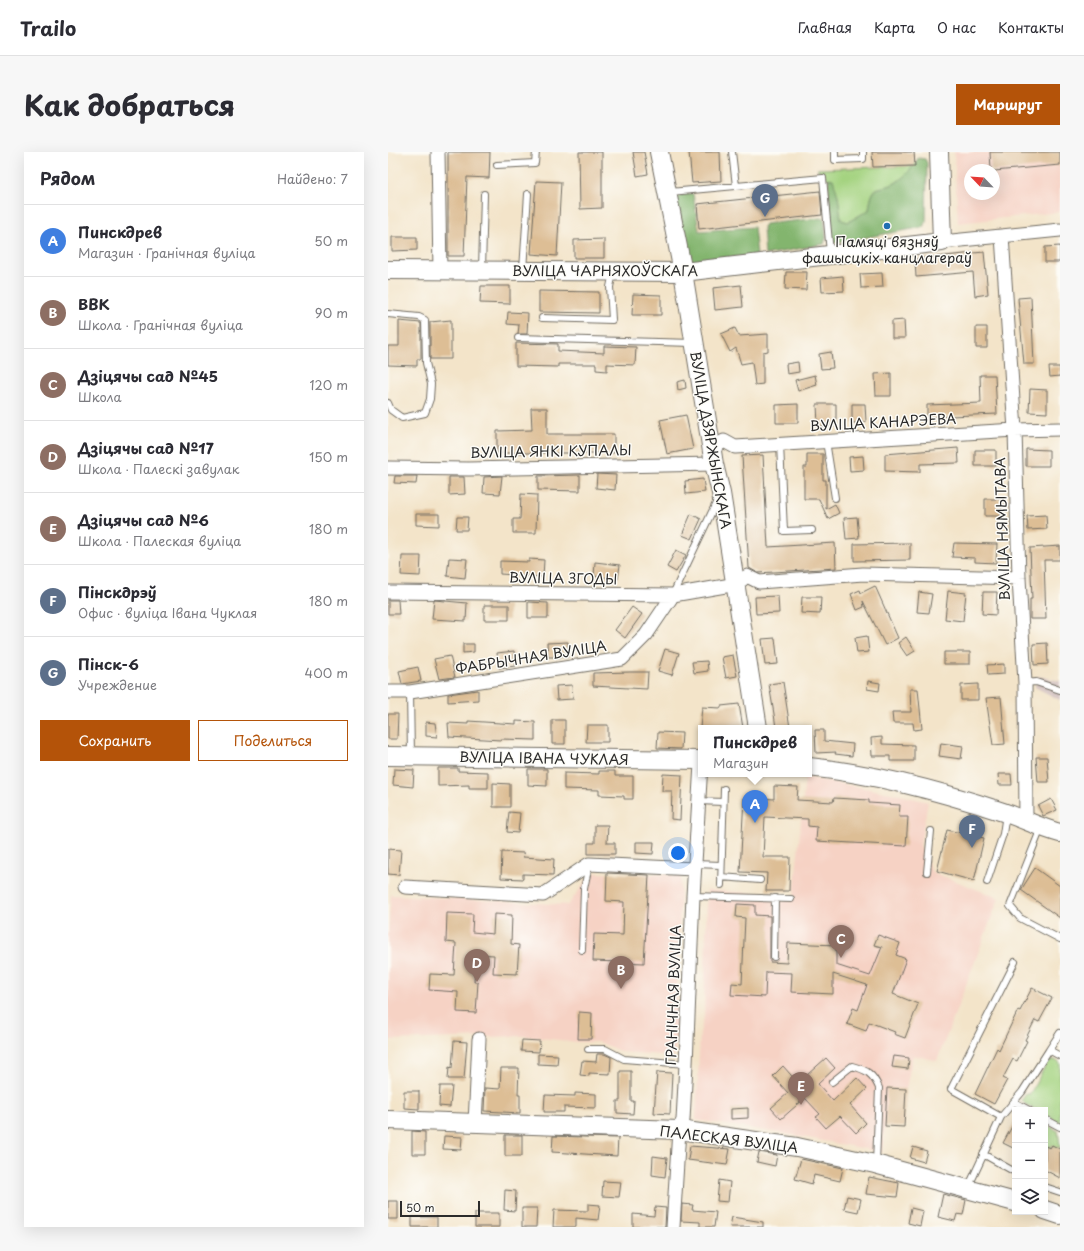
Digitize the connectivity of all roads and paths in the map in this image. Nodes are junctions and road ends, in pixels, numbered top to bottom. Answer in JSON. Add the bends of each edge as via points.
{"nodes":[{"id":1,"x":438,"y":152,"type":"edge"},
{"id":2,"x":536,"y":152,"type":"edge"},
{"id":3,"x":659,"y":152,"type":"edge"},
{"id":4,"x":732,"y":152,"type":"edge"},
{"id":5,"x":835,"y":152,"type":"edge"},
{"id":6,"x":863,"y":152,"type":"edge"},
{"id":7,"x":939,"y":152,"type":"edge"},
{"id":8,"x":496,"y":165,"type":"dead end"},
{"id":9,"x":736,"y":186,"type":"junction"},
{"id":10,"x":666,"y":192,"type":"junction"},
{"id":11,"x":484,"y":194,"type":"dead end"},
{"id":12,"x":528,"y":194,"type":"dead end"},
{"id":13,"x":1060,"y":230,"type":"edge"},
{"id":14,"x":1002,"y":236,"type":"junction"},
{"id":15,"x":942,"y":242,"type":"junction"},
{"id":16,"x":830,"y":255,"type":"junction"},
{"id":17,"x":388,"y":270,"type":"edge"},
{"id":18,"x":440,"y":270,"type":"junction"},
{"id":19,"x":523,"y":270,"type":"junction"},
{"id":20,"x":482,"y":271,"type":"junction"},
{"id":21,"x":683,"y":272,"type":"junction"},
{"id":22,"x":613,"y":273,"type":"junction"},
{"id":23,"x":388,"y":314,"type":"edge"},
{"id":24,"x":542,"y":318,"type":"dead end"},
{"id":25,"x":518,"y":338,"type":"dead end"},
{"id":26,"x":693,"y":343,"type":"junction"},
{"id":27,"x":388,"y":403,"type":"edge"},
{"id":28,"x":1060,"y":429,"type":"edge"},
{"id":29,"x":1015,"y":430,"type":"junction"},
{"id":30,"x":826,"y":441,"type":"junction"},
{"id":31,"x":780,"y":444,"type":"junction"},
{"id":32,"x":713,"y":456,"type":"junction"},
{"id":33,"x":388,"y":468,"type":"edge"},
{"id":34,"x":721,"y":493,"type":"junction"},
{"id":35,"x":835,"y":498,"type":"dead end"},
{"id":36,"x":812,"y":530,"type":"dead end"},
{"id":37,"x":1019,"y":578,"type":"junction"},
{"id":38,"x":737,"y":584,"type":"junction"},
{"id":39,"x":388,"y":592,"type":"edge"},
{"id":40,"x":673,"y":595,"type":"junction"},
{"id":41,"x":1025,"y":683,"type":"junction"},
{"id":42,"x":1060,"y":690,"type":"edge"},
{"id":43,"x":388,"y":692,"type":"edge"},
{"id":44,"x":410,"y":692,"type":"junction"},
{"id":45,"x":758,"y":725,"type":"edge"},
{"id":46,"x":388,"y":756,"type":"edge"},
{"id":47,"x":411,"y":757,"type":"junction"},
{"id":48,"x":698,"y":760,"type":"edge"},
{"id":49,"x":812,"y":768,"type":"edge"},
{"id":50,"x":700,"y":777,"type":"edge"},
{"id":51,"x":724,"y":789,"type":"dead end"},
{"id":52,"x":698,"y":801,"type":"junction"},
{"id":53,"x":723,"y":802,"type":"junction"},
{"id":54,"x":1006,"y":813,"type":"junction"},
{"id":55,"x":1033,"y":824,"type":"junction"},
{"id":56,"x":931,"y":831,"type":"dead end"},
{"id":57,"x":1060,"y":833,"type":"edge"},
{"id":58,"x":589,"y":864,"type":"junction"},
{"id":59,"x":721,"y":865,"type":"junction"},
{"id":60,"x":694,"y":867,"type":"junction"},
{"id":61,"x":927,"y":872,"type":"dead end"},
{"id":62,"x":721,"y":877,"type":"junction"},
{"id":63,"x":760,"y":880,"type":"dead end"},
{"id":64,"x":987,"y":882,"type":"dead end"},
{"id":65,"x":721,"y":885,"type":"dead end"},
{"id":66,"x":405,"y":886,"type":"dead end"},
{"id":67,"x":693,"y":896,"type":"junction"},
{"id":68,"x":775,"y":898,"type":"junction"},
{"id":69,"x":791,"y":898,"type":"dead end"},
{"id":70,"x":1060,"y":939,"type":"edge"},
{"id":71,"x":582,"y":950,"type":"dead end"},
{"id":72,"x":774,"y":957,"type":"dead end"},
{"id":73,"x":1015,"y":962,"type":"dead end"},
{"id":74,"x":1060,"y":1033,"type":"edge"},
{"id":75,"x":479,"y":1039,"type":"dead end"},
{"id":76,"x":588,"y":1049,"type":"dead end"},
{"id":77,"x":1050,"y":1050,"type":"junction"},
{"id":78,"x":1060,"y":1056,"type":"edge"},
{"id":79,"x":686,"y":1064,"type":"junction"},
{"id":80,"x":832,"y":1082,"type":"dead end"},
{"id":81,"x":1014,"y":1102,"type":"junction"},
{"id":82,"x":1023,"y":1107,"type":"edge"},
{"id":83,"x":1001,"y":1117,"type":"junction"},
{"id":84,"x":388,"y":1120,"type":"edge"},
{"id":85,"x":1048,"y":1120,"type":"edge"},
{"id":86,"x":475,"y":1124,"type":"junction"},
{"id":87,"x":1060,"y":1127,"type":"edge"},
{"id":88,"x":679,"y":1130,"type":"junction"},
{"id":89,"x":983,"y":1154,"type":"junction"},
{"id":90,"x":875,"y":1164,"type":"junction"},
{"id":91,"x":1012,"y":1170,"type":"edge"},
{"id":92,"x":968,"y":1188,"type":"junction"},
{"id":93,"x":1048,"y":1189,"type":"edge"},
{"id":94,"x":1060,"y":1192,"type":"edge"},
{"id":95,"x":1012,"y":1201,"type":"edge"},
{"id":96,"x":1048,"y":1211,"type":"edge"},
{"id":97,"x":1060,"y":1215,"type":"edge"},
{"id":98,"x":673,"y":1227,"type":"edge"}],
"edges":[{"from":1,"to":18,"type":"street"},
{"from":2,"to":8,"type":"lane","via":[[535,163]]},
{"from":3,"to":10,"type":"street","name":"ВУЛІЦА ДЗЯРЖЫНСКАГА"},
{"from":4,"to":9,"type":"lane"},
{"from":5,"to":6,"type":"lane","via":[[836,160],[863,159]]},
{"from":7,"to":15,"type":"street"},
{"from":9,"to":10,"type":"lane"},
{"from":9,"to":16,"type":"lane","via":[[823,178]]},
{"from":10,"to":21,"type":"street","name":"ВУЛІЦА ДЗЯРЖЫНСКАГА"},
{"from":11,"to":20,"type":"lane"},
{"from":12,"to":19,"type":"lane"},
{"from":13,"to":14,"type":"street","name":"ВУЛІЦА ЧАРНЯХОЎСКАГА"},
{"from":14,"to":15,"type":"street","name":"ВУЛІЦА ЧАРНЯХОЎСКАГА"},
{"from":14,"to":29,"type":"street","name":"ВУЛІЦА НЯМЫТАВА"},
{"from":15,"to":16,"type":"street","name":"ВУЛІЦА ЧАРНЯХОЎСКАГА"},
{"from":16,"to":21,"type":"street","name":"ВУЛІЦА ЧАРНЯХОЎСКАГА"},
{"from":17,"to":18,"type":"street","name":"ВУЛІЦА ЧАРНЯХОЎСКАГА"},
{"from":18,"to":20,"type":"street","name":"ВУЛІЦА ЧАРНЯХОЎСКАГА"},
{"from":19,"to":20,"type":"street","name":"ВУЛІЦА ЧАРНЯХОЎСКАГА"},
{"from":19,"to":22,"type":"street","name":"ВУЛІЦА ЧАРНЯХОЎСКАГА"},
{"from":21,"to":22,"type":"street","name":"ВУЛІЦА ЧАРНЯХОЎСКАГА"},
{"from":21,"to":26,"type":"street","name":"ВУЛІЦА ДЗЯРЖЫНСКАГА"},
{"from":22,"to":24,"type":"lane","via":[[610,287],[612,320]]},
{"from":23,"to":27,"type":"lane","via":[[419,317],[425,320],[426,363],[431,384],[425,413],[402,418],[391,410]]},
{"from":25,"to":26,"type":"lane"},
{"from":26,"to":32,"type":"street","name":"ВУЛІЦА ДЗЯРЖЫНСКАГА"},
{"from":28,"to":29,"type":"street","name":"ВУЛІЦА КАНАРЭЕВА"},
{"from":29,"to":30,"type":"street","name":"ВУЛІЦА КАНАРЭЕВА"},
{"from":29,"to":37,"type":"street","name":"ВУЛІЦА НЯМЫТАВА"},
{"from":30,"to":31,"type":"street","name":"ВУЛІЦА КАНАРЭЕВА"},
{"from":30,"to":35,"type":"lane"},
{"from":31,"to":32,"type":"street","name":"ВУЛІЦА КАНАРЭЕВА","via":[[735,447],[724,441]]},
{"from":31,"to":36,"type":"lane","via":[[784,531]]},
{"from":32,"to":33,"type":"street","name":"ВУЛІЦА ЯНКІ КУПАЛЫ","via":[[469,469]]},
{"from":32,"to":34,"type":"street","name":"ВУЛІЦА ДЗЯРЖЫНСКАГА"},
{"from":34,"to":38,"type":"street","name":"ВУЛІЦА ДЗЯРЖЫНСКАГА"},
{"from":34,"to":40,"type":"lane"},
{"from":37,"to":38,"type":"street","name":"ВУЛІЦА ЗГОДЫ","via":[[863,574],[759,582],[747,576]]},
{"from":37,"to":41,"type":"street","name":"ВУЛІЦА НЯМЫТАВА"},
{"from":38,"to":40,"type":"street","name":"ВУЛІЦА ЗГОДЫ"},
{"from":38,"to":45,"type":"street","name":"ВУЛІЦА ДЗЯРЖЫНСКАГА"},
{"from":39,"to":40,"type":"street","name":"ВУЛІЦА ЗГОДЫ"},
{"from":40,"to":44,"type":"street","name":"ФАБРЫЧНАЯ ВУЛІЦА","via":[[646,635],[622,659]]},
{"from":41,"to":42,"type":"lane","via":[[1036,682]]},
{"from":41,"to":55,"type":"street","name":"ВУЛІЦА НЯМЫТАВА"},
{"from":43,"to":44,"type":"street","name":"ФАБРЫЧНАЯ ВУЛІЦА"},
{"from":44,"to":47,"type":"lane"},
{"from":46,"to":47,"type":"street","name":"ВУЛІЦА ІВАНА ЧУКЛАЯ"},
{"from":47,"to":48,"type":"street","name":"ВУЛІЦА ІВАНА ЧУКЛАЯ"},
{"from":49,"to":54,"type":"street","via":[[896,781]]},
{"from":50,"to":52,"type":"street","name":"ГРАНІЧНАЯ ВУЛІЦА"},
{"from":51,"to":53,"type":"lane"},
{"from":52,"to":53,"type":"lane"},
{"from":52,"to":60,"type":"street","name":"ГРАНІЧНАЯ ВУЛІЦА"},
{"from":53,"to":59,"type":"lane"},
{"from":54,"to":55,"type":"street"},
{"from":54,"to":64,"type":"lane","via":[[1003,834]]},
{"from":55,"to":57,"type":"street"},
{"from":55,"to":70,"type":"lane","via":[[1010,906],[1020,918]]},
{"from":56,"to":61,"type":"lane"},
{"from":58,"to":60,"type":"street"},
{"from":58,"to":66,"type":"street","via":[[543,895]]},
{"from":58,"to":71,"type":"lane","via":[[584,889]]},
{"from":59,"to":60,"type":"lane"},
{"from":59,"to":62,"type":"lane"},
{"from":60,"to":67,"type":"street","name":"ГРАНІЧНАЯ ВУЛІЦА"},
{"from":62,"to":63,"type":"lane"},
{"from":62,"to":65,"type":"lane"},
{"from":67,"to":68,"type":"lane"},
{"from":67,"to":79,"type":"street","name":"ГРАНІЧНАЯ ВУЛІЦА"},
{"from":68,"to":69,"type":"lane"},
{"from":68,"to":72,"type":"lane"},
{"from":73,"to":83,"type":"lane","via":[[951,1088]]},
{"from":74,"to":77,"type":"lane"},
{"from":75,"to":86,"type":"street"},
{"from":76,"to":79,"type":"lane","via":[[606,1049],[624,1059]]},
{"from":77,"to":78,"type":"lane"},
{"from":77,"to":81,"type":"lane"},
{"from":79,"to":88,"type":"street","name":"ГРАНІЧНАЯ ВУЛІЦА","via":[[683,1120]]},
{"from":80,"to":90,"type":"lane","via":[[852,1066],[864,1069],[874,1077],[879,1088]]},
{"from":81,"to":82,"type":"lane"},
{"from":81,"to":83,"type":"lane"},
{"from":83,"to":89,"type":"lane"},
{"from":84,"to":86,"type":"street","name":"ПАЛЕСКАЯ ВУЛІЦА"},
{"from":85,"to":87,"type":"lane"},
{"from":86,"to":88,"type":"street","name":"ПАЛЕСКАЯ ВУЛІЦА"},
{"from":88,"to":90,"type":"street","name":"ПАЛЕСКАЯ ВУЛІЦА","via":[[797,1147]]},
{"from":88,"to":98,"type":"street","name":"ГРАНІЧНАЯ ВУЛІЦА"},
{"from":89,"to":91,"type":"lane"},
{"from":89,"to":92,"type":"lane"},
{"from":90,"to":92,"type":"street","name":"ПАЛЕСКАЯ ВУЛІЦА"},
{"from":92,"to":95,"type":"street","name":"ПАЛЕСКАЯ ВУЛІЦА"},
{"from":93,"to":94,"type":"lane"},
{"from":96,"to":97,"type":"street"}]}
